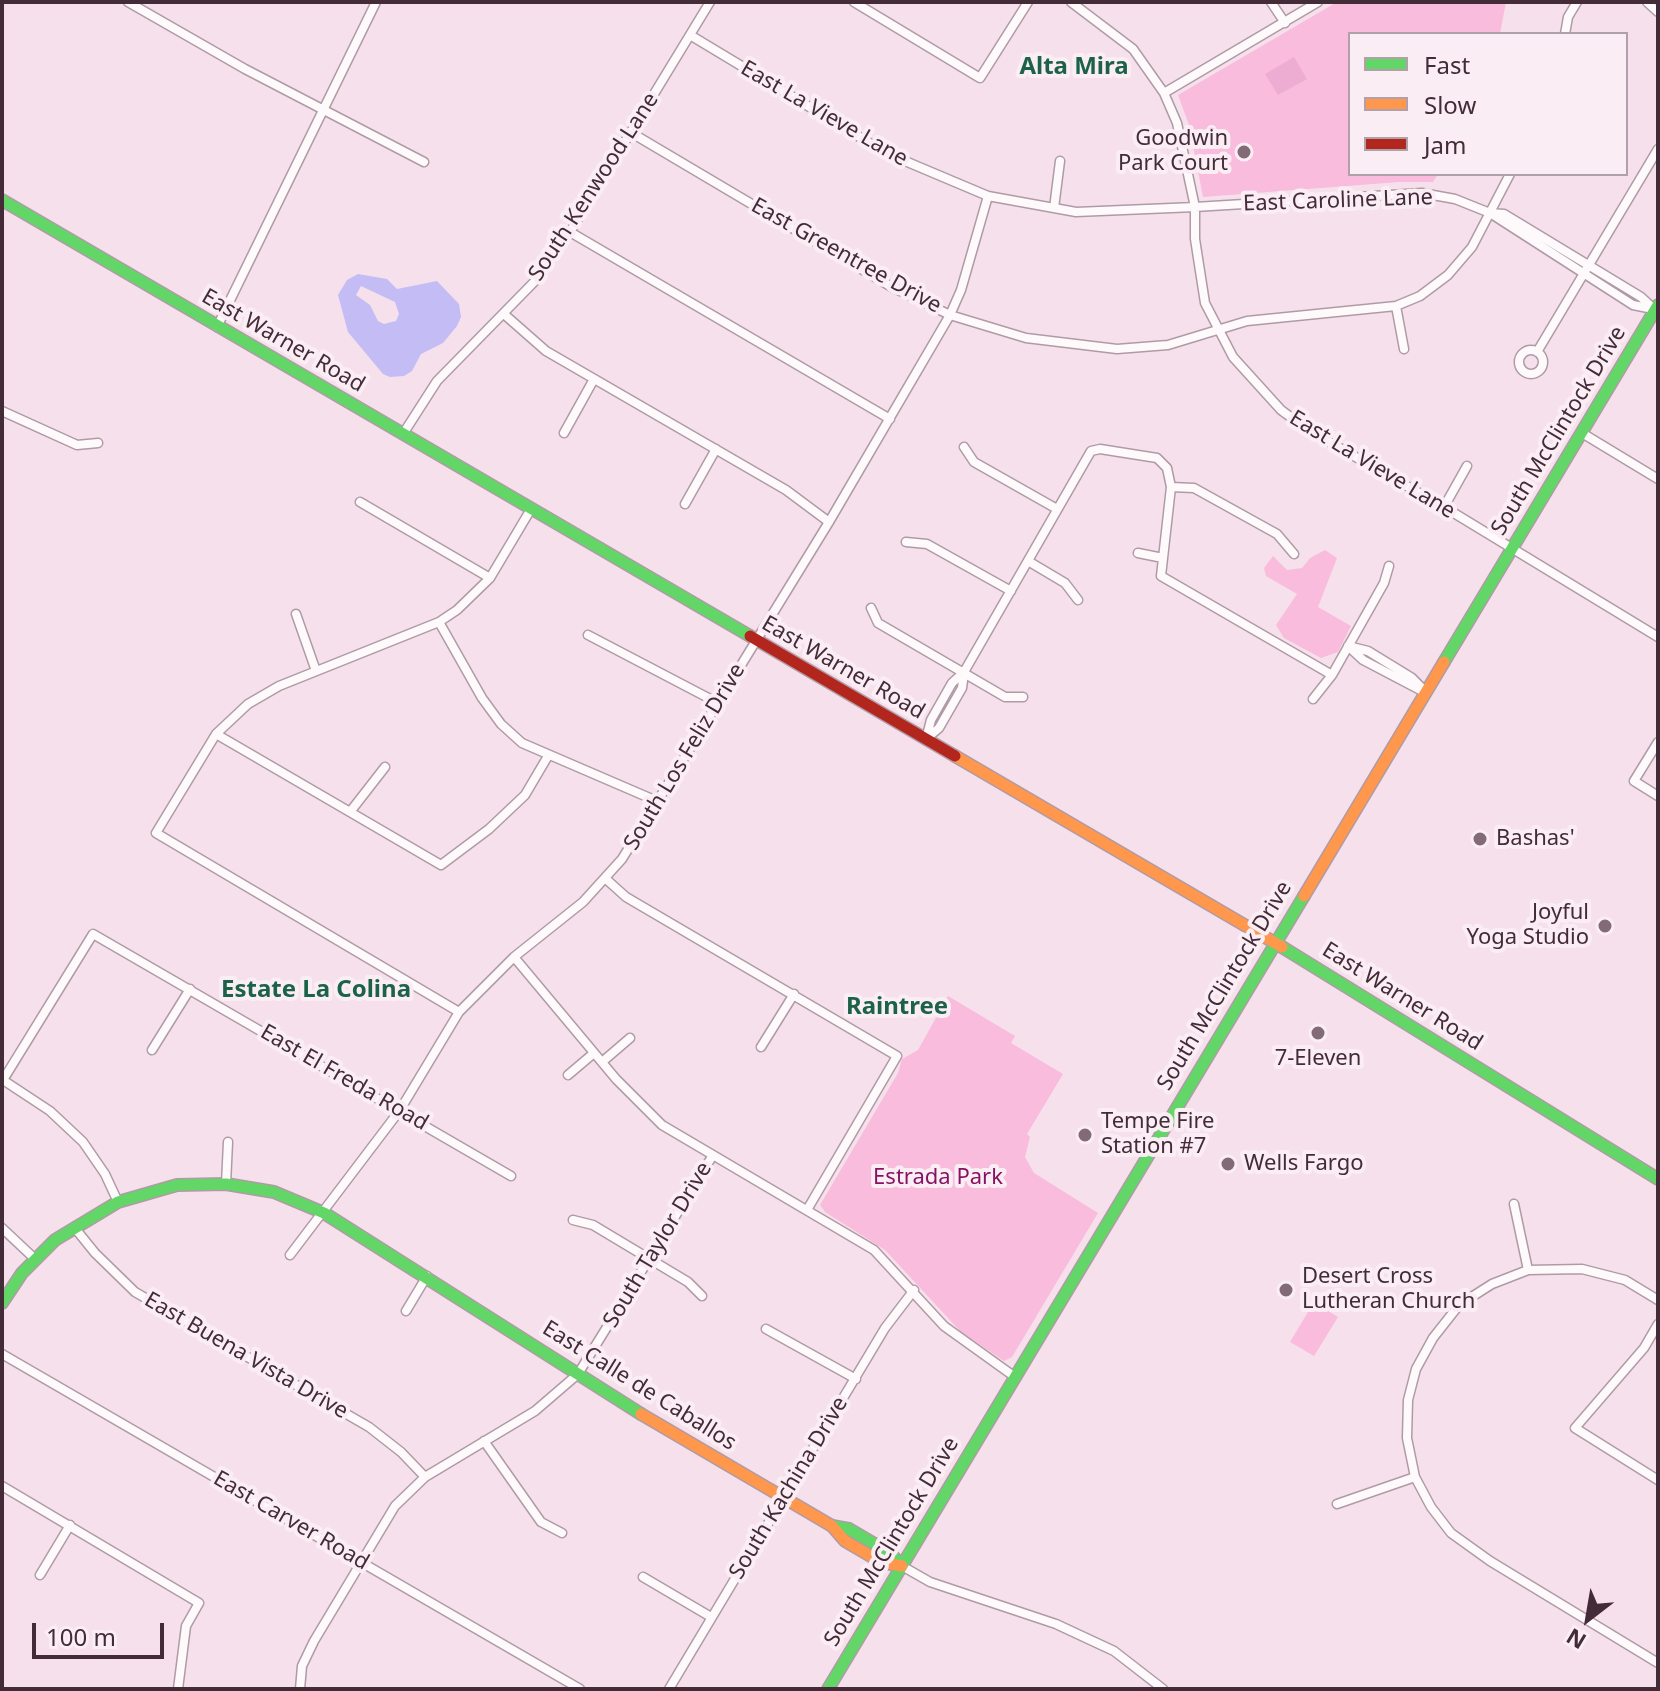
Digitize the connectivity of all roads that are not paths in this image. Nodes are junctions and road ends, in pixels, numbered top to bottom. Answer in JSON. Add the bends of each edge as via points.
{"nodes":[{"id":1,"x":128,"y":2,"type":"edge"},
{"id":2,"x":376,"y":2,"type":"edge"},
{"id":3,"x":710,"y":2,"type":"edge"},
{"id":4,"x":854,"y":2,"type":"edge"},
{"id":5,"x":1028,"y":2,"type":"edge"},
{"id":6,"x":1071,"y":2,"type":"edge"},
{"id":7,"x":1271,"y":2,"type":"edge"},
{"id":8,"x":1318,"y":2,"type":"edge"},
{"id":9,"x":1577,"y":2,"type":"edge"},
{"id":10,"x":1647,"y":2,"type":"edge"},
{"id":11,"x":1658,"y":12,"type":"edge"},
{"id":12,"x":1285,"y":23,"type":"junction"},
{"id":13,"x":1565,"y":32,"type":"edge"},
{"id":14,"x":690,"y":35,"type":"junction"},
{"id":15,"x":1164,"y":93,"type":"junction"},
{"id":16,"x":324,"y":108,"type":"junction"},
{"id":17,"x":630,"y":132,"type":"junction"},
{"id":18,"x":1658,"y":149,"type":"edge"},
{"id":19,"x":1060,"y":161,"type":"dead end"},
{"id":20,"x":424,"y":162,"type":"dead end"},
{"id":21,"x":1509,"y":176,"type":"edge"},
{"id":22,"x":988,"y":196,"type":"junction"},
{"id":23,"x":2,"y":200,"type":"edge"},
{"id":24,"x":1195,"y":207,"type":"junction"},
{"id":25,"x":1054,"y":208,"type":"junction"},
{"id":26,"x":1490,"y":213,"type":"junction"},
{"id":27,"x":570,"y":232,"type":"junction"},
{"id":28,"x":1588,"y":265,"type":"junction"},
{"id":29,"x":1583,"y":274,"type":"junction"},
{"id":30,"x":1396,"y":306,"type":"junction"},
{"id":31,"x":1656,"y":308,"type":"edge"},
{"id":32,"x":505,"y":315,"type":"junction"},
{"id":33,"x":950,"y":315,"type":"junction"},
{"id":34,"x":217,"y":327,"type":"junction"},
{"id":35,"x":1217,"y":330,"type":"junction"},
{"id":36,"x":1404,"y":349,"type":"dead end"},
{"id":37,"x":1537,"y":352,"type":"dead end"},
{"id":38,"x":594,"y":379,"type":"junction"},
{"id":39,"x":2,"y":411,"type":"edge"},
{"id":40,"x":890,"y":419,"type":"junction"},
{"id":41,"x":564,"y":433,"type":"dead end"},
{"id":42,"x":1582,"y":433,"type":"junction"},
{"id":43,"x":403,"y":434,"type":"junction"},
{"id":44,"x":98,"y":443,"type":"dead end"},
{"id":45,"x":964,"y":447,"type":"dead end"},
{"id":46,"x":716,"y":449,"type":"junction"},
{"id":47,"x":1467,"y":466,"type":"dead end"},
{"id":48,"x":1658,"y":479,"type":"edge"},
{"id":49,"x":1171,"y":487,"type":"junction"},
{"id":50,"x":360,"y":502,"type":"dead end"},
{"id":51,"x":685,"y":504,"type":"dead end"},
{"id":52,"x":1444,"y":507,"type":"junction"},
{"id":53,"x":531,"y":509,"type":"junction"},
{"id":54,"x":1057,"y":509,"type":"junction"},
{"id":55,"x":829,"y":522,"type":"junction"},
{"id":56,"x":906,"y":542,"type":"dead end"},
{"id":57,"x":1512,"y":548,"type":"junction"},
{"id":58,"x":1138,"y":553,"type":"dead end"},
{"id":59,"x":1294,"y":554,"type":"dead end"},
{"id":60,"x":1163,"y":558,"type":"junction"},
{"id":61,"x":1028,"y":561,"type":"junction"},
{"id":62,"x":1389,"y":566,"type":"dead end"},
{"id":63,"x":490,"y":578,"type":"junction"},
{"id":64,"x":1011,"y":591,"type":"junction"},
{"id":65,"x":1078,"y":600,"type":"dead end"},
{"id":66,"x":871,"y":608,"type":"dead end"},
{"id":67,"x":296,"y":614,"type":"dead end"},
{"id":68,"x":439,"y":622,"type":"junction"},
{"id":69,"x":588,"y":635,"type":"dead end"},
{"id":70,"x":1658,"y":637,"type":"edge"},
{"id":71,"x":756,"y":640,"type":"junction"},
{"id":72,"x":1348,"y":646,"type":"junction"},
{"id":73,"x":316,"y":671,"type":"junction"},
{"id":74,"x":964,"y":672,"type":"junction"},
{"id":75,"x":1332,"y":675,"type":"junction"},
{"id":76,"x":1426,"y":692,"type":"junction"},
{"id":77,"x":1023,"y":697,"type":"dead end"},
{"id":78,"x":1313,"y":699,"type":"dead end"},
{"id":79,"x":718,"y":703,"type":"junction"},
{"id":80,"x":216,"y":734,"type":"junction"},
{"id":81,"x":926,"y":739,"type":"junction"},
{"id":82,"x":1658,"y":742,"type":"edge"},
{"id":83,"x":548,"y":756,"type":"junction"},
{"id":84,"x":385,"y":767,"type":"dead end"},
{"id":85,"x":1658,"y":796,"type":"edge"},
{"id":86,"x":659,"y":802,"type":"junction"},
{"id":87,"x":350,"y":812,"type":"junction"},
{"id":88,"x":606,"y":879,"type":"junction"},
{"id":89,"x":1275,"y":942,"type":"junction"},
{"id":90,"x":514,"y":957,"type":"junction"},
{"id":91,"x":190,"y":989,"type":"junction"},
{"id":92,"x":794,"y":994,"type":"junction"},
{"id":93,"x":459,"y":1012,"type":"junction"},
{"id":94,"x":630,"y":1038,"type":"dead end"},
{"id":95,"x":761,"y":1047,"type":"dead end"},
{"id":96,"x":152,"y":1050,"type":"dead end"},
{"id":97,"x":594,"y":1053,"type":"junction"},
{"id":98,"x":602,"y":1062,"type":"junction"},
{"id":99,"x":568,"y":1075,"type":"dead end"},
{"id":100,"x":3,"y":1080,"type":"edge"},
{"id":101,"x":400,"y":1110,"type":"junction"},
{"id":102,"x":228,"y":1142,"type":"dead end"},
{"id":103,"x":713,"y":1155,"type":"junction"},
{"id":104,"x":511,"y":1176,"type":"dead end"},
{"id":105,"x":1658,"y":1179,"type":"edge"},
{"id":106,"x":226,"y":1184,"type":"junction"},
{"id":107,"x":118,"y":1202,"type":"junction"},
{"id":108,"x":1514,"y":1204,"type":"dead end"},
{"id":109,"x":807,"y":1210,"type":"junction"},
{"id":110,"x":324,"y":1213,"type":"junction"},
{"id":111,"x":573,"y":1220,"type":"dead end"},
{"id":112,"x":73,"y":1226,"type":"junction"},
{"id":113,"x":2,"y":1228,"type":"edge"},
{"id":114,"x":290,"y":1255,"type":"dead end"},
{"id":115,"x":35,"y":1259,"type":"junction"},
{"id":116,"x":650,"y":1259,"type":"junction"},
{"id":117,"x":1528,"y":1270,"type":"junction"},
{"id":118,"x":427,"y":1276,"type":"junction"},
{"id":119,"x":914,"y":1290,"type":"junction"},
{"id":120,"x":702,"y":1296,"type":"dead end"},
{"id":121,"x":1658,"y":1300,"type":"edge"},
{"id":122,"x":2,"y":1303,"type":"edge"},
{"id":123,"x":406,"y":1311,"type":"dead end"},
{"id":124,"x":1658,"y":1324,"type":"edge"},
{"id":125,"x":766,"y":1329,"type":"dead end"},
{"id":126,"x":2,"y":1354,"type":"edge"},
{"id":127,"x":578,"y":1374,"type":"junction"},
{"id":128,"x":1015,"y":1377,"type":"junction"},
{"id":129,"x":856,"y":1379,"type":"junction"},
{"id":130,"x":484,"y":1441,"type":"junction"},
{"id":131,"x":425,"y":1477,"type":"junction"},
{"id":132,"x":1415,"y":1477,"type":"junction"},
{"id":133,"x":1658,"y":1480,"type":"edge"},
{"id":134,"x":2,"y":1486,"type":"edge"},
{"id":135,"x":784,"y":1497,"type":"junction"},
{"id":136,"x":1337,"y":1504,"type":"dead end"},
{"id":137,"x":70,"y":1525,"type":"junction"},
{"id":138,"x":562,"y":1533,"type":"dead end"},
{"id":139,"x":361,"y":1561,"type":"junction"},
{"id":140,"x":902,"y":1566,"type":"junction"},
{"id":141,"x":40,"y":1575,"type":"dead end"},
{"id":142,"x":643,"y":1577,"type":"dead end"},
{"id":143,"x":711,"y":1617,"type":"junction"},
{"id":144,"x":1658,"y":1663,"type":"edge"},
{"id":145,"x":178,"y":1689,"type":"edge"},
{"id":146,"x":300,"y":1689,"type":"edge"},
{"id":147,"x":580,"y":1689,"type":"edge"},
{"id":148,"x":669,"y":1689,"type":"edge"},
{"id":149,"x":828,"y":1689,"type":"edge"},
{"id":150,"x":1163,"y":1689,"type":"edge"}],
"edges":[{"from":1,"to":16,"type":"street"},
{"from":2,"to":16,"type":"street"},
{"from":3,"to":14,"type":"street","name":"South Kenwood Lane"},
{"from":4,"to":5,"type":"street","via":[[980,78]]},
{"from":6,"to":15,"type":"street","via":[[1133,49]]},
{"from":7,"to":12,"type":"street"},
{"from":8,"to":12,"type":"street"},
{"from":9,"to":13,"type":"street"},
{"from":10,"to":11,"type":"street"},
{"from":12,"to":15,"type":"street"},
{"from":14,"to":17,"type":"street","name":"South Kenwood Lane"},
{"from":14,"to":22,"type":"street","name":"East La Vieve Lane","via":[[886,153]]},
{"from":15,"to":24,"type":"street","via":[[1177,123]]},
{"from":16,"to":20,"type":"street"},
{"from":16,"to":34,"type":"street"},
{"from":17,"to":27,"type":"street","name":"South Kenwood Lane"},
{"from":17,"to":33,"type":"street","name":"East Greentree Drive","via":[[890,286]]},
{"from":18,"to":28,"type":"street"},
{"from":19,"to":25,"type":"street"},
{"from":21,"to":26,"type":"street"},
{"from":22,"to":25,"type":"street","name":"East La Vieve Lane"},
{"from":22,"to":33,"type":"street","name":"South Los Feliz Drive"},
{"from":23,"to":34,"type":"main road","name":"East Warner Road"},
{"from":24,"to":25,"type":"street","name":"East La Vieve Lane","via":[[1076,212]]},
{"from":24,"to":26,"type":"street","name":"East Caroline Lane","via":[[1422,193]]},
{"from":24,"to":35,"type":"street","name":"East La Vieve Lane","via":[[1200,277]]},
{"from":26,"to":28,"type":"street","name":"East Caroline Lane","via":[[1504,214]]},
{"from":26,"to":29,"type":"street","name":"East Caroline Lane"},
{"from":26,"to":30,"type":"street","via":[[1472,247],[1448,275]]},
{"from":27,"to":32,"type":"street","name":"South Kenwood Lane"},
{"from":27,"to":40,"type":"street"},
{"from":28,"to":29,"type":"street"},
{"from":28,"to":31,"type":"street","name":"East Caroline Lane"},
{"from":29,"to":31,"type":"street","name":"East Caroline Lane","via":[[1633,305]]},
{"from":29,"to":37,"type":"street"},
{"from":30,"to":35,"type":"street","via":[[1247,321]]},
{"from":30,"to":36,"type":"street"},
{"from":31,"to":42,"type":"main road","name":"South McClintock Drive"},
{"from":32,"to":38,"type":"street","via":[[527,338]]},
{"from":32,"to":43,"type":"street","name":"South Kenwood Lane","via":[[437,381]]},
{"from":33,"to":35,"type":"street","name":"East Greentree Drive","via":[[1026,338],[1117,349],[1168,345]]},
{"from":33,"to":40,"type":"street","name":"South Los Feliz Drive"},
{"from":34,"to":43,"type":"main road","name":"East Warner Road"},
{"from":35,"to":52,"type":"street","name":"East La Vieve Lane","via":[[1250,379],[1281,410]]},
{"from":38,"to":41,"type":"street"},
{"from":38,"to":46,"type":"street"},
{"from":39,"to":44,"type":"street","via":[[77,445]]},
{"from":40,"to":55,"type":"street","name":"South Los Feliz Drive"},
{"from":42,"to":48,"type":"street"},
{"from":42,"to":57,"type":"main road","name":"South McClintock Drive"},
{"from":43,"to":53,"type":"main road","name":"East Warner Road"},
{"from":45,"to":54,"type":"street","via":[[974,462]]},
{"from":46,"to":51,"type":"street"},
{"from":46,"to":55,"type":"street"},
{"from":47,"to":52,"type":"street"},
{"from":49,"to":54,"type":"street","via":[[1167,468],[1157,458],[1100,449],[1091,451]]},
{"from":49,"to":59,"type":"street","via":[[1194,488],[1277,534]]},
{"from":49,"to":60,"type":"street"},
{"from":50,"to":63,"type":"street"},
{"from":52,"to":57,"type":"street","name":"East La Vieve Lane"},
{"from":53,"to":63,"type":"street"},
{"from":53,"to":71,"type":"main road","name":"East Warner Road"},
{"from":54,"to":61,"type":"street"},
{"from":55,"to":71,"type":"street","name":"South Los Feliz Drive"},
{"from":56,"to":64,"type":"street","via":[[927,544]]},
{"from":57,"to":70,"type":"street","name":"East La Vieve Lane"},
{"from":57,"to":76,"type":"main road","name":"South McClintock Drive"},
{"from":58,"to":60,"type":"street"},
{"from":60,"to":75,"type":"street","via":[[1161,576]]},
{"from":61,"to":64,"type":"street"},
{"from":61,"to":65,"type":"street","via":[[1065,583]]},
{"from":62,"to":72,"type":"street"},
{"from":63,"to":68,"type":"street"},
{"from":64,"to":74,"type":"street"},
{"from":66,"to":74,"type":"street","via":[[878,623]]},
{"from":67,"to":73,"type":"street"},
{"from":68,"to":73,"type":"street"},
{"from":68,"to":83,"type":"street","via":[[501,724]]},
{"from":69,"to":79,"type":"street"},
{"from":71,"to":79,"type":"street","name":"South Los Feliz Drive"},
{"from":71,"to":81,"type":"main road","name":"East Warner Road"},
{"from":72,"to":75,"type":"street"},
{"from":72,"to":76,"type":"street","via":[[1363,660]]},
{"from":73,"to":80,"type":"street","via":[[248,704]]},
{"from":74,"to":77,"type":"street","via":[[1005,697]]},
{"from":74,"to":81,"type":"street","via":[[931,720]]},
{"from":75,"to":78,"type":"street"},
{"from":76,"to":89,"type":"main road","name":"South McClintock Drive"},
{"from":79,"to":86,"type":"street","name":"South Los Feliz Drive"},
{"from":80,"to":87,"type":"street"},
{"from":80,"to":93,"type":"street","via":[[156,833]]},
{"from":81,"to":89,"type":"main road","name":"East Warner Road"},
{"from":82,"to":85,"type":"street","via":[[1634,781]]},
{"from":83,"to":86,"type":"street"},
{"from":83,"to":87,"type":"street","via":[[525,795],[441,865]]},
{"from":84,"to":87,"type":"street"},
{"from":86,"to":88,"type":"street","name":"South Los Feliz Drive"},
{"from":88,"to":90,"type":"street","name":"South Los Feliz Drive"},
{"from":88,"to":92,"type":"street","via":[[626,897]]},
{"from":89,"to":105,"type":"main road","name":"East Warner Road"},
{"from":89,"to":128,"type":"main road","name":"South McClintock Drive"},
{"from":90,"to":93,"type":"street","name":"South Los Feliz Drive"},
{"from":90,"to":97,"type":"street"},
{"from":91,"to":96,"type":"street"},
{"from":91,"to":100,"type":"street","name":"East El Freda Road","via":[[93,934]]},
{"from":91,"to":101,"type":"street","name":"East El Freda Road"},
{"from":92,"to":95,"type":"street"},
{"from":92,"to":109,"type":"street","via":[[897,1056]]},
{"from":93,"to":101,"type":"street","name":"South Los Feliz Drive"},
{"from":94,"to":98,"type":"street"},
{"from":97,"to":98,"type":"street"},
{"from":97,"to":99,"type":"street"},
{"from":98,"to":103,"type":"street","via":[[662,1125]]},
{"from":100,"to":107,"type":"street","via":[[50,1111],[83,1142]]},
{"from":101,"to":104,"type":"street","name":"East El Freda Road"},
{"from":101,"to":110,"type":"street","name":"South Los Feliz Drive"},
{"from":102,"to":106,"type":"street"},
{"from":103,"to":109,"type":"street"},
{"from":103,"to":116,"type":"street","name":"South Taylor Drive"},
{"from":106,"to":107,"type":"main road","name":"East Calle de Caballos","via":[[177,1185]]},
{"from":106,"to":110,"type":"main road","name":"East Calle de Caballos","via":[[274,1192]]},
{"from":107,"to":112,"type":"main road","name":"East Calle de Caballos"},
{"from":108,"to":117,"type":"street"},
{"from":109,"to":119,"type":"street","via":[[874,1250]]},
{"from":110,"to":114,"type":"street","name":"South Los Feliz Drive"},
{"from":110,"to":118,"type":"main road","name":"East Calle de Caballos"},
{"from":111,"to":116,"type":"street","via":[[593,1225]]},
{"from":112,"to":115,"type":"main road","name":"East Calle de Caballos"},
{"from":112,"to":131,"type":"street","name":"East Buena Vista Drive","via":[[135,1292],[369,1427]]},
{"from":113,"to":115,"type":"street"},
{"from":115,"to":122,"type":"main road","name":"East Calle de Caballos"},
{"from":116,"to":120,"type":"street"},
{"from":116,"to":127,"type":"street","name":"South Taylor Drive"},
{"from":117,"to":121,"type":"street","via":[[1596,1272],[1625,1280]]},
{"from":117,"to":132,"type":"street","via":[[1459,1305],[1416,1369],[1407,1438]]},
{"from":118,"to":123,"type":"street"},
{"from":118,"to":127,"type":"main road","name":"East Calle de Caballos"},
{"from":119,"to":128,"type":"street","via":[[944,1326]]},
{"from":119,"to":129,"type":"street","name":"South Kachina Drive"},
{"from":124,"to":133,"type":"street","via":[[1644,1348],[1575,1428]]},
{"from":125,"to":129,"type":"street"},
{"from":126,"to":139,"type":"street","name":"East Carver Road"},
{"from":127,"to":130,"type":"street","name":"South Taylor Drive","via":[[535,1411]]},
{"from":127,"to":135,"type":"main road","name":"East Calle de Caballos"},
{"from":128,"to":140,"type":"main road","name":"South McClintock Drive"},
{"from":129,"to":135,"type":"street","name":"South Kachina Drive"},
{"from":130,"to":131,"type":"street","name":"South Taylor Drive"},
{"from":130,"to":138,"type":"street","via":[[541,1522]]},
{"from":131,"to":139,"type":"street","name":"South Taylor Drive","via":[[395,1506]]},
{"from":132,"to":136,"type":"street"},
{"from":132,"to":144,"type":"street","via":[[1451,1533]]},
{"from":134,"to":137,"type":"street"},
{"from":135,"to":140,"type":"main road","name":"East Calle de Caballos","via":[[832,1526],[845,1541],[881,1562]]},
{"from":135,"to":143,"type":"street","name":"South Kachina Drive"},
{"from":137,"to":141,"type":"street"},
{"from":137,"to":145,"type":"street","via":[[199,1603],[186,1626]]},
{"from":139,"to":146,"type":"street","name":"South Taylor Drive","via":[[302,1666]]},
{"from":139,"to":147,"type":"street","name":"East Carver Road"},
{"from":140,"to":149,"type":"main road","name":"South McClintock Drive"},
{"from":140,"to":150,"type":"street","via":[[930,1582],[1114,1651]]},
{"from":142,"to":143,"type":"street"},
{"from":143,"to":148,"type":"street","name":"South Kachina Drive"}]}
